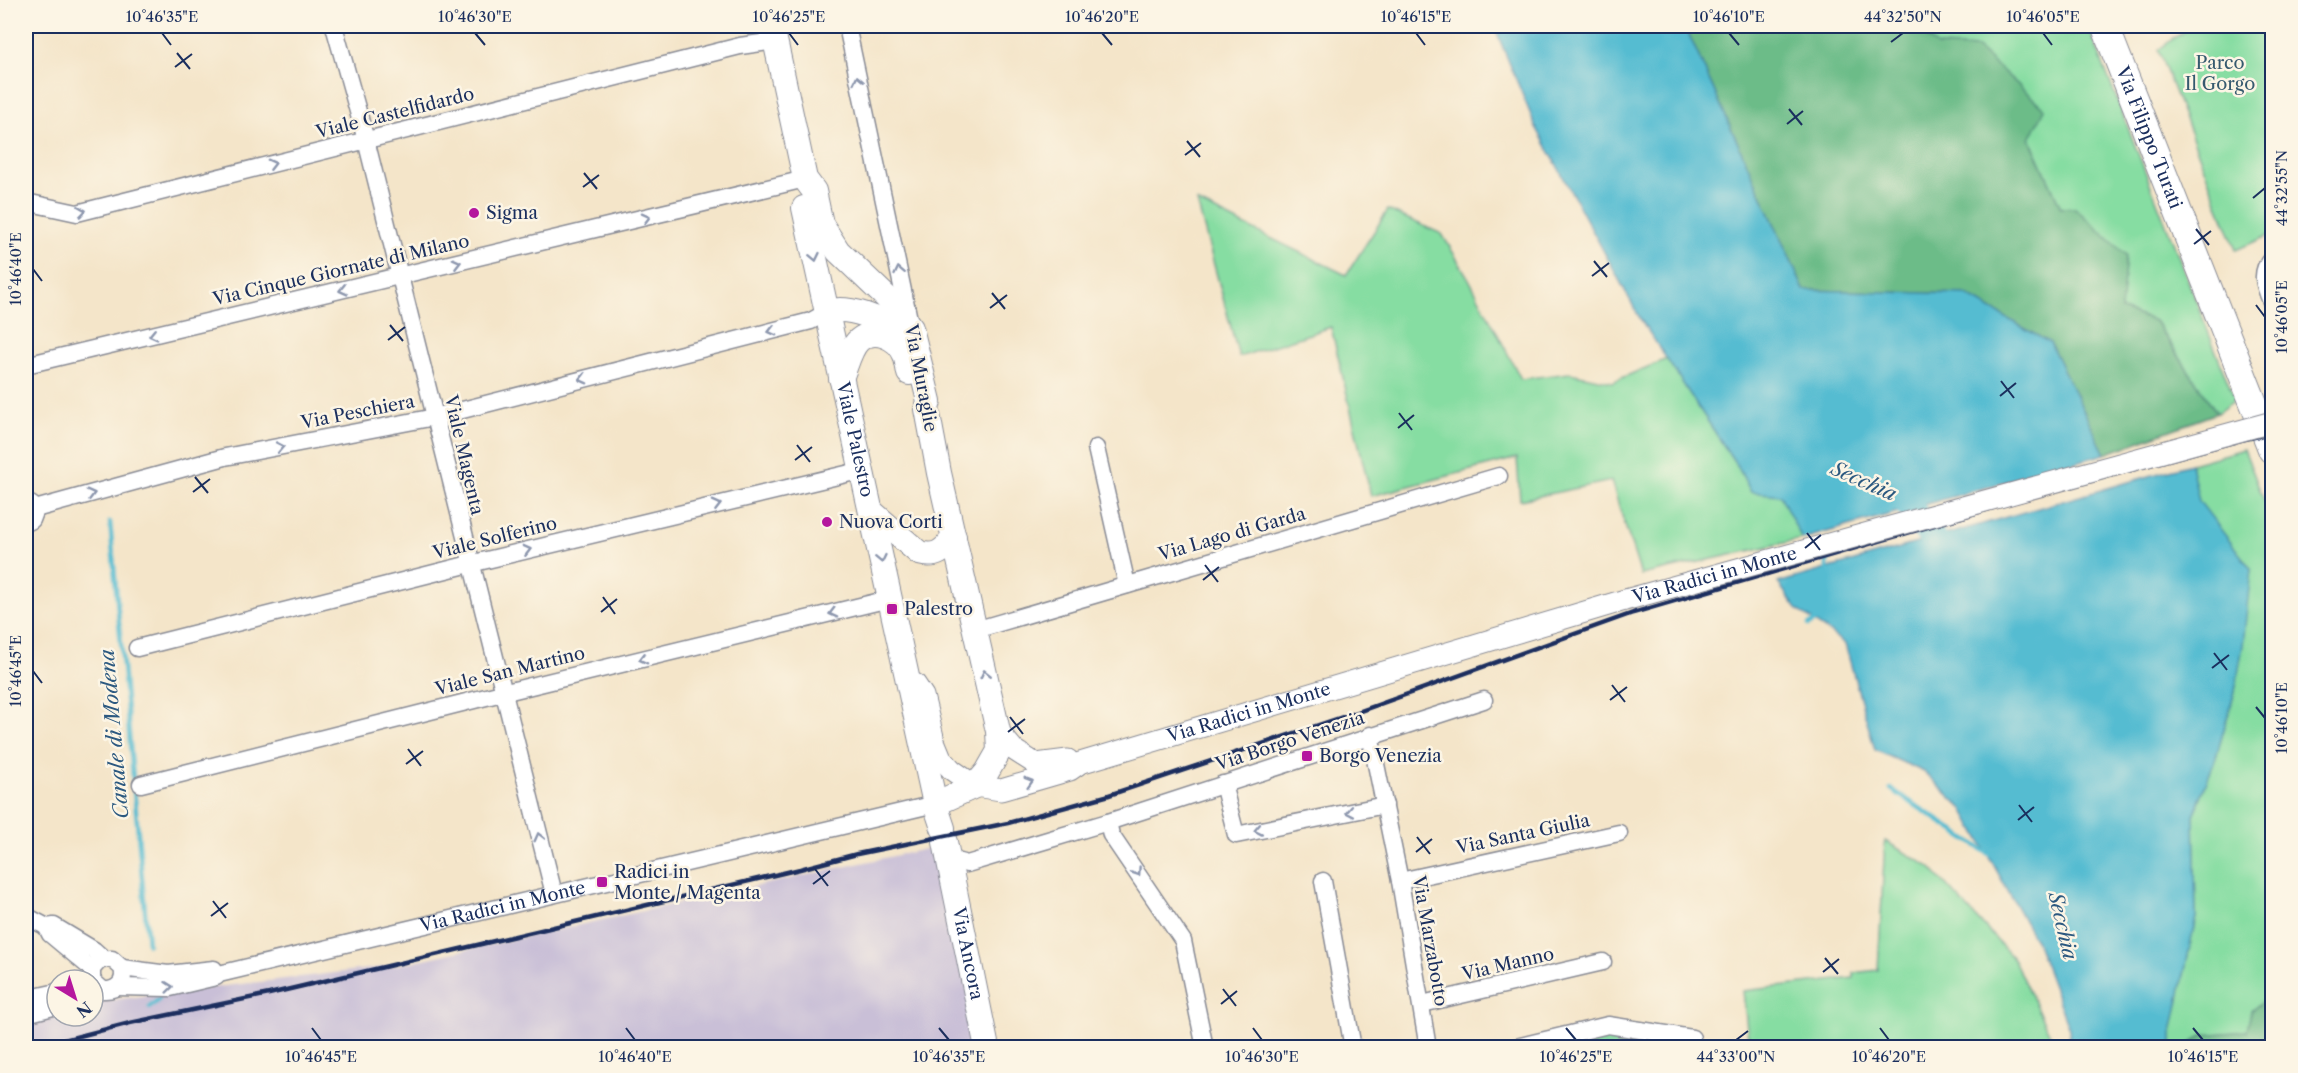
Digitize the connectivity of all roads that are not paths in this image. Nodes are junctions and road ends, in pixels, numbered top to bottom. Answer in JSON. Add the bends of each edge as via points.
{"nodes":[{"id":1,"x":334,"y":26,"type":"edge"},
{"id":2,"x":847,"y":26,"type":"edge"},
{"id":3,"x":2105,"y":26,"type":"edge"},
{"id":4,"x":773,"y":33,"type":"edge"},
{"id":5,"x":366,"y":140,"type":"junction"},
{"id":6,"x":805,"y":179,"type":"junction"},
{"id":7,"x":26,"y":202,"type":"edge"},
{"id":8,"x":2272,"y":258,"type":"edge"},
{"id":9,"x":400,"y":277,"type":"junction"},
{"id":10,"x":2272,"y":304,"type":"edge"},
{"id":11,"x":827,"y":312,"type":"junction"},
{"id":12,"x":911,"y":328,"type":"junction"},
{"id":13,"x":26,"y":365,"type":"edge"},
{"id":14,"x":841,"y":378,"type":"junction"},
{"id":15,"x":927,"y":409,"type":"junction"},
{"id":16,"x":435,"y":417,"type":"junction"},
{"id":17,"x":2272,"y":422,"type":"edge"},
{"id":18,"x":1096,"y":448,"type":"dead end"},
{"id":19,"x":2272,"y":450,"type":"edge"},
{"id":20,"x":863,"y":470,"type":"junction"},
{"id":21,"x":939,"y":473,"type":"junction"},
{"id":22,"x":1499,"y":476,"type":"dead end"},
{"id":23,"x":29,"y":511,"type":"edge"},
{"id":24,"x":872,"y":512,"type":"junction"},
{"id":25,"x":954,"y":537,"type":"junction"},
{"id":26,"x":470,"y":564,"type":"junction"},
{"id":27,"x":1127,"y":585,"type":"junction"},
{"id":28,"x":890,"y":599,"type":"junction"},
{"id":29,"x":975,"y":630,"type":"junction"},
{"id":30,"x":137,"y":648,"type":"dead end"},
{"id":31,"x":905,"y":668,"type":"junction"},
{"id":32,"x":502,"y":693,"type":"junction"},
{"id":33,"x":1484,"y":700,"type":"dead end"},
{"id":34,"x":998,"y":730,"type":"junction"},
{"id":35,"x":1370,"y":735,"type":"junction"},
{"id":36,"x":1080,"y":763,"type":"junction"},
{"id":37,"x":141,"y":784,"type":"dead end"},
{"id":38,"x":1223,"y":784,"type":"junction"},
{"id":39,"x":975,"y":786,"type":"junction"},
{"id":40,"x":934,"y":804,"type":"junction"},
{"id":41,"x":1385,"y":806,"type":"junction"},
{"id":42,"x":1108,"y":822,"type":"junction"},
{"id":43,"x":1619,"y":833,"type":"dead end"},
{"id":44,"x":946,"y":843,"type":"junction"},
{"id":45,"x":1323,"y":881,"type":"dead end"},
{"id":46,"x":1400,"y":881,"type":"junction"},
{"id":47,"x":554,"y":894,"type":"junction"},
{"id":48,"x":26,"y":916,"type":"edge"},
{"id":49,"x":1603,"y":962,"type":"dead end"},
{"id":50,"x":83,"y":968,"type":"edge"},
{"id":51,"x":105,"y":968,"type":"edge"},
{"id":52,"x":122,"y":968,"type":"junction"},
{"id":53,"x":219,"y":974,"type":"junction"},
{"id":54,"x":117,"y":987,"type":"junction"},
{"id":55,"x":105,"y":989,"type":"edge"},
{"id":56,"x":45,"y":995,"type":"edge"},
{"id":57,"x":26,"y":999,"type":"edge"},
{"id":58,"x":1422,"y":1004,"type":"junction"},
{"id":59,"x":45,"y":1009,"type":"edge"},
{"id":60,"x":26,"y":1014,"type":"edge"},
{"id":61,"x":1692,"y":1038,"type":"dead end"},
{"id":62,"x":987,"y":1047,"type":"edge"},
{"id":63,"x":1204,"y":1047,"type":"edge"},
{"id":64,"x":1353,"y":1047,"type":"edge"},
{"id":65,"x":1428,"y":1047,"type":"edge"},
{"id":66,"x":1512,"y":1047,"type":"edge"}],
"edges":[{"from":1,"to":5,"type":"street","name":"Viale Magenta"},
{"from":12,"to":2,"type":"street","name":"Via Muraglie","one_way":true},
{"from":3,"to":19,"type":"main road","name":"Via Filippo Turati"},
{"from":4,"to":5,"type":"street","name":"Viale Castelfidardo","via":[[740,46]]},
{"from":4,"to":6,"type":"main road","name":"Viale Palestro"},
{"from":7,"to":5,"type":"street","name":"Viale Castelfidardo","one_way":true,"via":[[77,213]]},
{"from":5,"to":9,"type":"street","name":"Viale Magenta"},
{"from":9,"to":6,"type":"street","name":"Via Cinque Giornate di Milano","one_way":true},
{"from":6,"to":11,"type":"main road","name":"Viale Palestro","one_way":true,"via":[[802,196]]},
{"from":6,"to":12,"type":"main road","name":"Viale Palestro","via":[[813,191],[821,224],[838,251],[886,297]]},
{"from":8,"to":10,"type":"street","via":[[2264,271],[2264,284]]},
{"from":9,"to":13,"type":"street","name":"Via Cinque Giornate di Milano","one_way":true},
{"from":9,"to":16,"type":"street","name":"Viale Magenta"},
{"from":11,"to":14,"type":"main road","name":"Viale Palestro"},
{"from":11,"to":15,"type":"main road","via":[[862,314],[898,331],[910,349],[923,407]]},
{"from":11,"to":16,"type":"street","name":"Via Peschiera","one_way":true,"via":[[811,321]]},
{"from":12,"to":15,"type":"main road","name":"Via Muraglie","via":[[929,401]]},
{"from":14,"to":20,"type":"main road","name":"Viale Palestro"},
{"from":14,"to":21,"type":"main road","via":[[857,342],[869,334],[880,334],[896,342],[904,354],[929,463]]},
{"from":15,"to":21,"type":"main road","name":"Via Muraglie"},
{"from":23,"to":16,"type":"street","name":"Via Peschiera","one_way":true,"via":[[225,457]]},
{"from":16,"to":26,"type":"street","name":"Viale Magenta"},
{"from":17,"to":36,"type":"street","name":"Via Radici in Monte","bridge":true,"via":[[1625,600]]},
{"from":18,"to":27,"type":"street"},
{"from":20,"to":24,"type":"main road","name":"Viale Palestro"},
{"from":26,"to":20,"type":"street","name":"Viale Solferino","one_way":true},
{"from":21,"to":25,"type":"main road","name":"Via Muraglie"},
{"from":22,"to":27,"type":"street","name":"Via Lago di Garda"},
{"from":24,"to":25,"type":"main road","via":[[919,554],[937,555]]},
{"from":24,"to":28,"type":"main road","name":"Viale Palestro","one_way":true},
{"from":25,"to":29,"type":"main road","name":"Via Muraglie"},
{"from":26,"to":30,"type":"street","name":"Viale Solferino"},
{"from":26,"to":32,"type":"street","name":"Viale Magenta"},
{"from":27,"to":29,"type":"street","name":"Via Lago di Garda"},
{"from":28,"to":31,"type":"main road","name":"Viale Palestro"},
{"from":28,"to":32,"type":"street","name":"Viale San Martino","one_way":true},
{"from":34,"to":29,"type":"main road","name":"Via Muraglie","one_way":true},
{"from":31,"to":39,"type":"street","via":[[923,696],[941,758]]},
{"from":31,"to":40,"type":"main road","name":"Viale Palestro"},
{"from":32,"to":37,"type":"street","name":"Viale San Martino"},
{"from":47,"to":32,"type":"street","name":"Viale Magenta","one_way":true},
{"from":33,"to":35,"type":"street","name":"Via Borgo Venezia"},
{"from":34,"to":36,"type":"street","name":"Via Muraglie","via":[[1014,750],[1036,764],[1070,759]]},
{"from":34,"to":39,"type":"main road","name":"Via Muraglie","via":[[999,751]]},
{"from":35,"to":38,"type":"street","name":"Via Borgo Venezia"},
{"from":35,"to":41,"type":"street","name":"Via Marzabotto"},
{"from":39,"to":36,"type":"street","name":"Via Radici in Monte","one_way":true,"via":[[1001,790],[1070,770]]},
{"from":41,"to":38,"type":"street","one_way":true,"via":[[1236,835]]},
{"from":38,"to":42,"type":"street","name":"Via Borgo Venezia"},
{"from":39,"to":40,"type":"main road","name":"Via Radici in Monte"},
{"from":40,"to":44,"type":"main road","name":"Via Ancora"},
{"from":40,"to":47,"type":"street","name":"Via Radici in Monte"},
{"from":41,"to":46,"type":"street","name":"Via Marzabotto"},
{"from":42,"to":44,"type":"street","name":"Via Borgo Venezia","via":[[1100,816]]},
{"from":42,"to":63,"type":"street","one_way":true,"via":[[1111,835],[1183,941]]},
{"from":43,"to":46,"type":"street","name":"Via Santa Giulia"},
{"from":44,"to":62,"type":"main road","name":"Via Ancora"},
{"from":45,"to":64,"type":"street"},
{"from":46,"to":58,"type":"street","name":"Via Marzabotto"},
{"from":47,"to":53,"type":"street","name":"Via Radici in Monte"},
{"from":48,"to":50,"type":"street","via":[[47,927]]},
{"from":49,"to":58,"type":"street","name":"Via Manno"},
{"from":51,"to":52,"type":"street","name":"Via Radici in Monte","via":[[114,960]]},
{"from":52,"to":53,"type":"street","name":"Via Radici in Monte","via":[[168,974],[214,968]]},
{"from":52,"to":54,"type":"street","via":[[123,978]]},
{"from":54,"to":53,"type":"street","name":"Via Radici in Monte","one_way":true,"via":[[170,988]]},
{"from":54,"to":55,"type":"street","name":"Via Radici in Monte"},
{"from":56,"to":57,"type":"street"},
{"from":58,"to":65,"type":"street","name":"Via Marzabotto"},
{"from":59,"to":60,"type":"street"},
{"from":61,"to":66,"type":"street","via":[[1608,1025]]}]}
